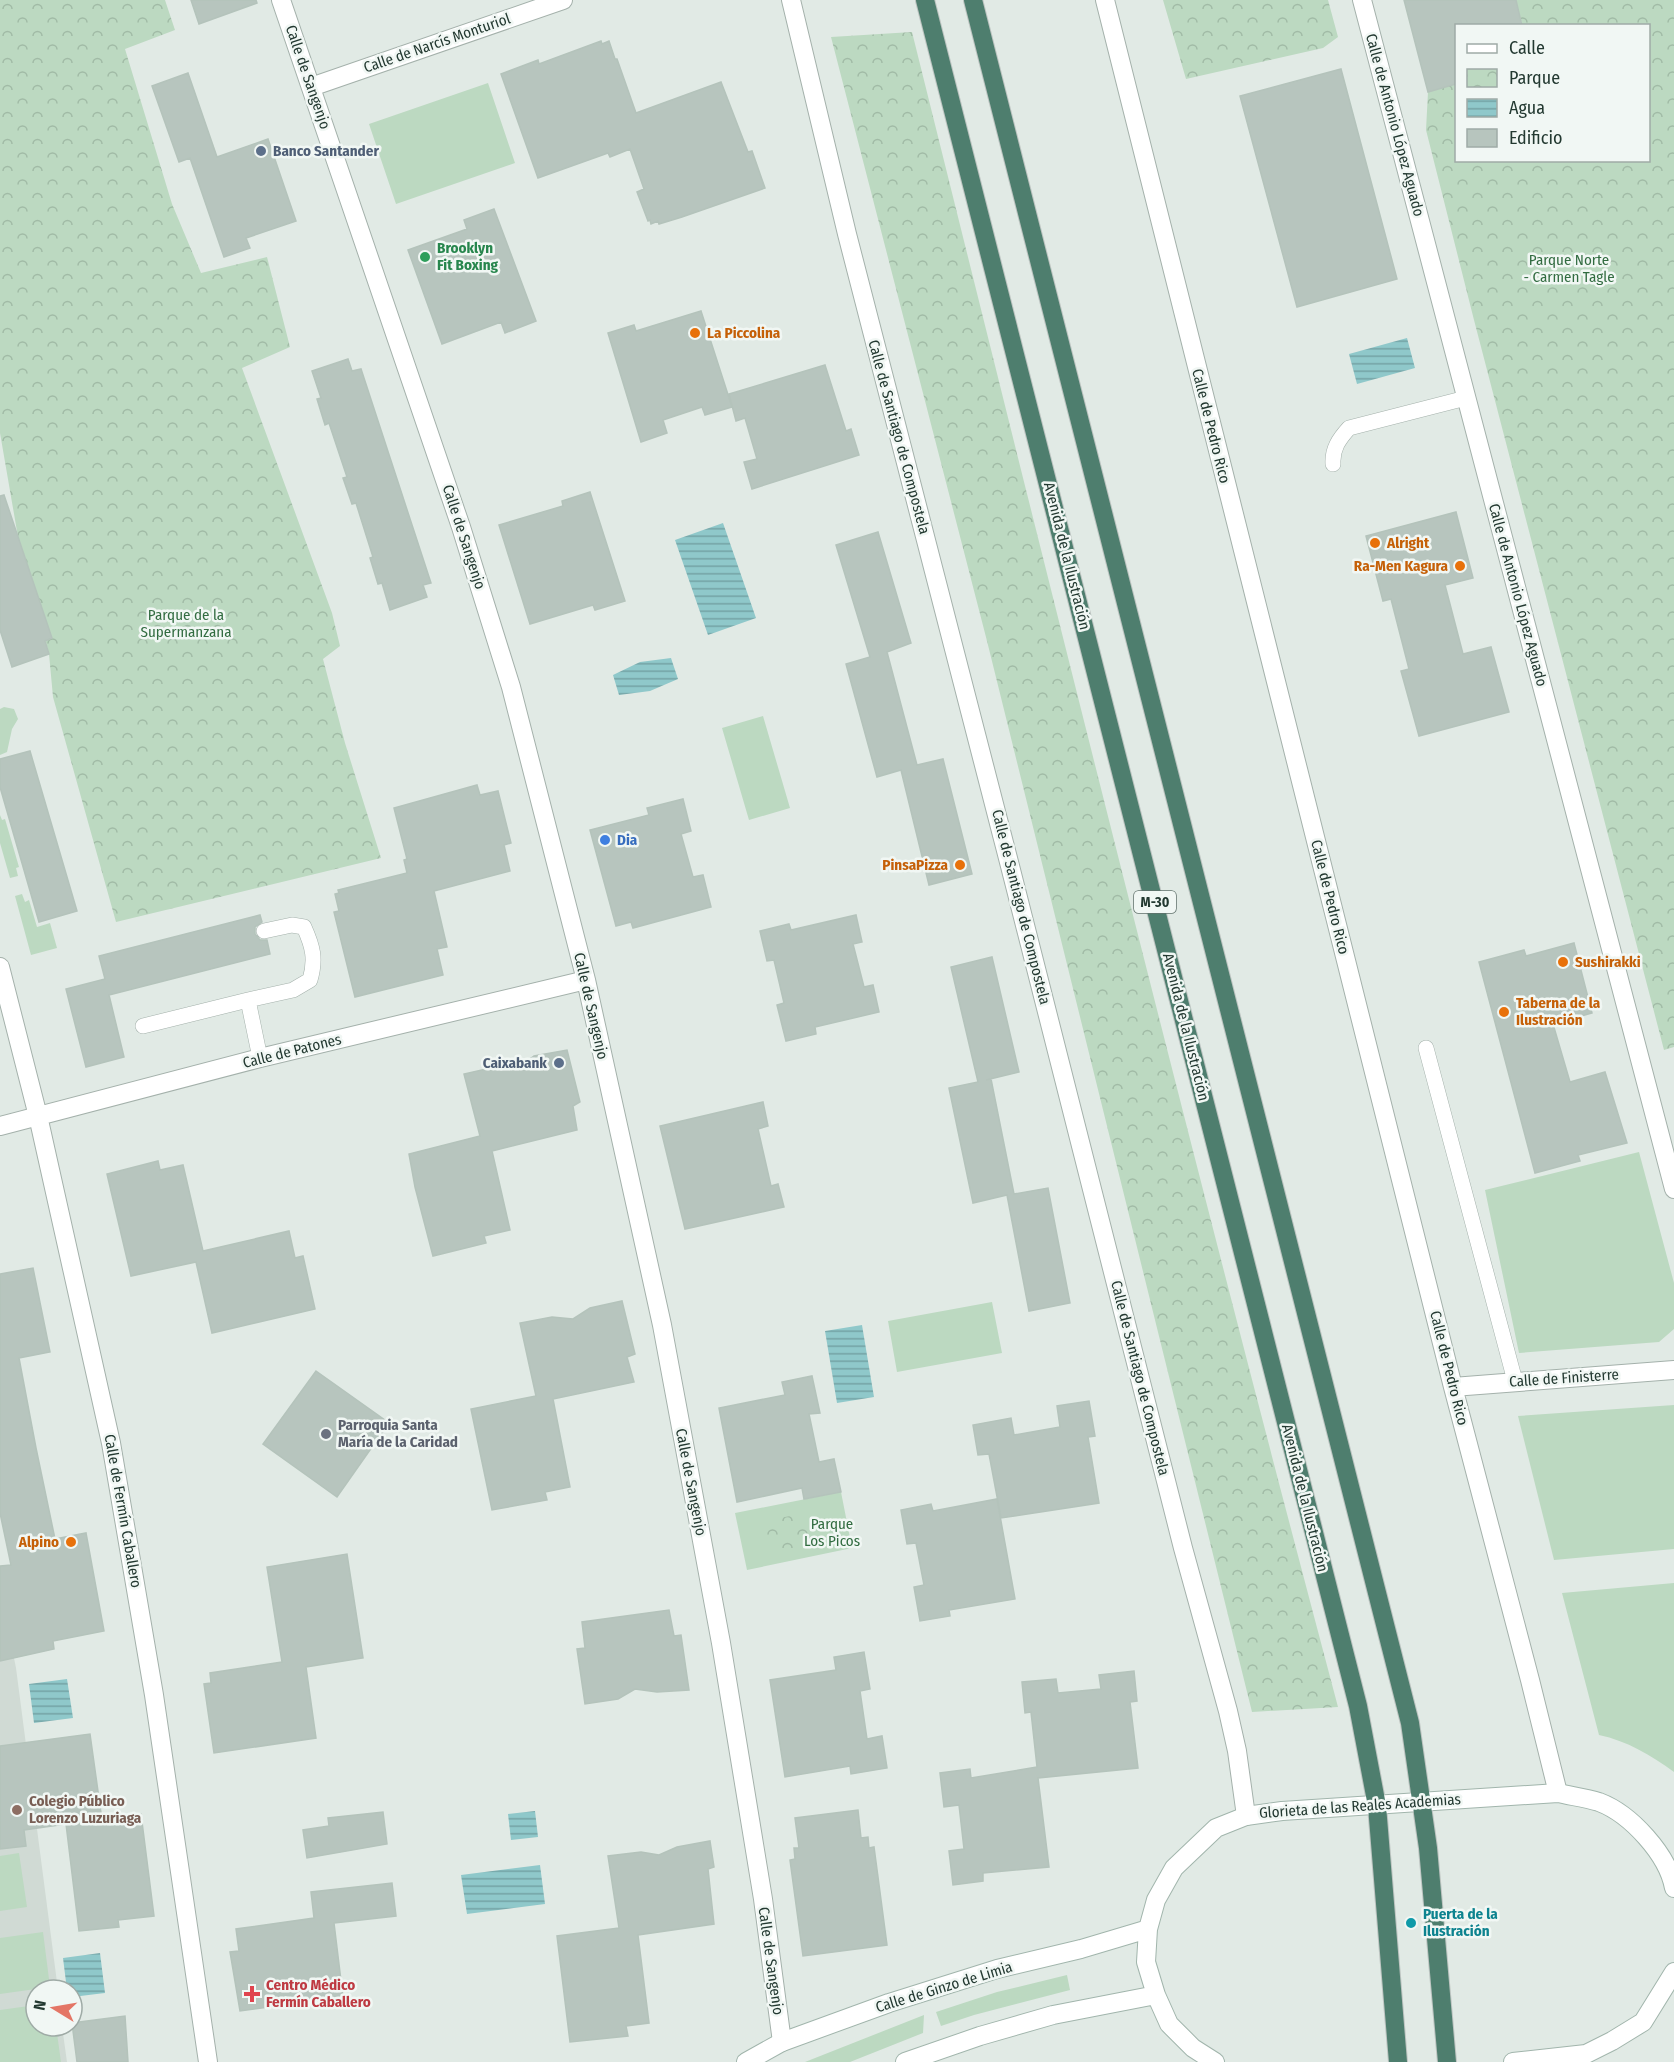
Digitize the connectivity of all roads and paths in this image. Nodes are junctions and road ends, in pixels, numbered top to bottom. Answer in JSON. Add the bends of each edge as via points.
{"nodes":[{"id":1,"x":281,"y":0,"type":"edge"},
{"id":2,"x":563,"y":0,"type":"edge"},
{"id":3,"x":791,"y":0,"type":"edge"},
{"id":4,"x":925,"y":0,"type":"edge"},
{"id":5,"x":973,"y":0,"type":"edge"},
{"id":6,"x":1105,"y":0,"type":"edge"},
{"id":7,"x":1362,"y":0,"type":"edge"},
{"id":8,"x":311,"y":87,"type":"junction"},
{"id":9,"x":1466,"y":398,"type":"junction"},
{"id":10,"x":1333,"y":464,"type":"dead end"},
{"id":11,"x":264,"y":931,"type":"dead end"},
{"id":12,"x":0,"y":967,"type":"edge"},
{"id":13,"x":586,"y":980,"type":"junction"},
{"id":14,"x":248,"y":1000,"type":"junction"},
{"id":15,"x":143,"y":1026,"type":"dead end"},
{"id":16,"x":1426,"y":1048,"type":"dead end"},
{"id":17,"x":261,"y":1058,"type":"junction"},
{"id":18,"x":38,"y":1116,"type":"junction"},
{"id":19,"x":0,"y":1126,"type":"edge"},
{"id":20,"x":1674,"y":1190,"type":"edge"},
{"id":21,"x":1674,"y":1370,"type":"edge"},
{"id":22,"x":1515,"y":1381,"type":"junction"},
{"id":23,"x":1453,"y":1387,"type":"junction"},
{"id":24,"x":1558,"y":1793,"type":"junction"},
{"id":25,"x":1423,"y":1802,"type":"junction"},
{"id":26,"x":1377,"y":1806,"type":"junction"},
{"id":27,"x":1246,"y":1816,"type":"junction"},
{"id":28,"x":1673,"y":1881,"type":"edge"},
{"id":29,"x":1148,"y":1929,"type":"junction"},
{"id":30,"x":1674,"y":1972,"type":"edge"},
{"id":31,"x":1669,"y":1987,"type":"edge"},
{"id":32,"x":1156,"y":1995,"type":"junction"},
{"id":33,"x":782,"y":2042,"type":"junction"},
{"id":34,"x":1586,"y":2058,"type":"edge"},
{"id":35,"x":208,"y":2062,"type":"edge"},
{"id":36,"x":746,"y":2062,"type":"edge"},
{"id":37,"x":905,"y":2062,"type":"edge"},
{"id":38,"x":1215,"y":2062,"type":"edge"},
{"id":39,"x":1398,"y":2062,"type":"edge"},
{"id":40,"x":1447,"y":2062,"type":"edge"},
{"id":41,"x":1513,"y":2062,"type":"edge"}],
"edges":[{"from":1,"to":8,"type":"street","name":"Calle de Sangenjo"},
{"from":2,"to":8,"type":"street","name":"Calle de Narcís Monturiol"},
{"from":3,"to":27,"type":"street","name":"Calle de Santiago de Compostela","via":[[846,234],[1227,1711]]},
{"from":4,"to":26,"type":"highway","name":"Avenida de la Ilustración","number":"M-30","via":[[1358,1706]]},
{"from":5,"to":25,"type":"highway","via":[[1410,1723]]},
{"from":6,"to":23,"type":"street","name":"Calle de Pedro Rico"},
{"from":7,"to":9,"type":"street","name":"Calle de Antonio López Aguado"},
{"from":8,"to":13,"type":"street","name":"Calle de Sangenjo","via":[[461,527],[511,687]]},
{"from":9,"to":10,"type":"lane","via":[[1348,428],[1337,441]]},
{"from":9,"to":20,"type":"street","name":"Calle de Antonio López Aguado"},
{"from":11,"to":14,"type":"lane","via":[[292,925],[304,927],[312,945],[314,965],[310,980],[302,985]]},
{"from":12,"to":18,"type":"street","name":"Calle de Fermín Caballero"},
{"from":13,"to":17,"type":"street","name":"Calle de Patones"},
{"from":13,"to":33,"type":"street","name":"Calle de Sangenjo","via":[[669,1360],[721,1642]]},
{"from":14,"to":15,"type":"lane"},
{"from":14,"to":17,"type":"lane"},
{"from":16,"to":22,"type":"lane"},
{"from":17,"to":18,"type":"street","name":"Calle de Patones"},
{"from":18,"to":19,"type":"street","name":"Calle de Patones"},
{"from":18,"to":35,"type":"street","name":"Calle de Fermín Caballero","via":[[111,1443],[154,1695]]},
{"from":21,"to":22,"type":"street","name":"Calle de Finisterre"},
{"from":22,"to":23,"type":"street","name":"Calle de Finisterre"},
{"from":23,"to":24,"type":"street","name":"Calle de Pedro Rico"},
{"from":24,"to":25,"type":"street","name":"Glorieta de las Reales Academias"},
{"from":24,"to":28,"type":"street","name":"Glorieta de las Reales Academias","via":[[1600,1803],[1625,1816],[1660,1855]]},
{"from":25,"to":26,"type":"street","name":"Glorieta de las Reales Academias"},
{"from":25,"to":40,"type":"highway"},
{"from":26,"to":27,"type":"street","name":"Glorieta de las Reales Academias"},
{"from":26,"to":39,"type":"highway","name":"Avenida de la Ilustración","number":"M-30"},
{"from":27,"to":29,"type":"street","name":"Glorieta de las Reales Academias","via":[[1216,1828],[1174,1868],[1156,1900]]},
{"from":29,"to":32,"type":"street","name":"Glorieta de las Reales Academias","via":[[1146,1962]]},
{"from":29,"to":33,"type":"street","name":"Calle de Ginzo de Limia","via":[[959,1980]]},
{"from":30,"to":31,"type":"street"},
{"from":31,"to":34,"type":"street","via":[[1643,2022]]},
{"from":32,"to":37,"type":"street","via":[[1053,2015]]},
{"from":32,"to":38,"type":"street","name":"Glorieta de las Reales Academias","via":[[1169,2024],[1193,2049]]},
{"from":33,"to":36,"type":"street","name":"Calle de Ginzo de Limia"},
{"from":34,"to":41,"type":"street"}]}
